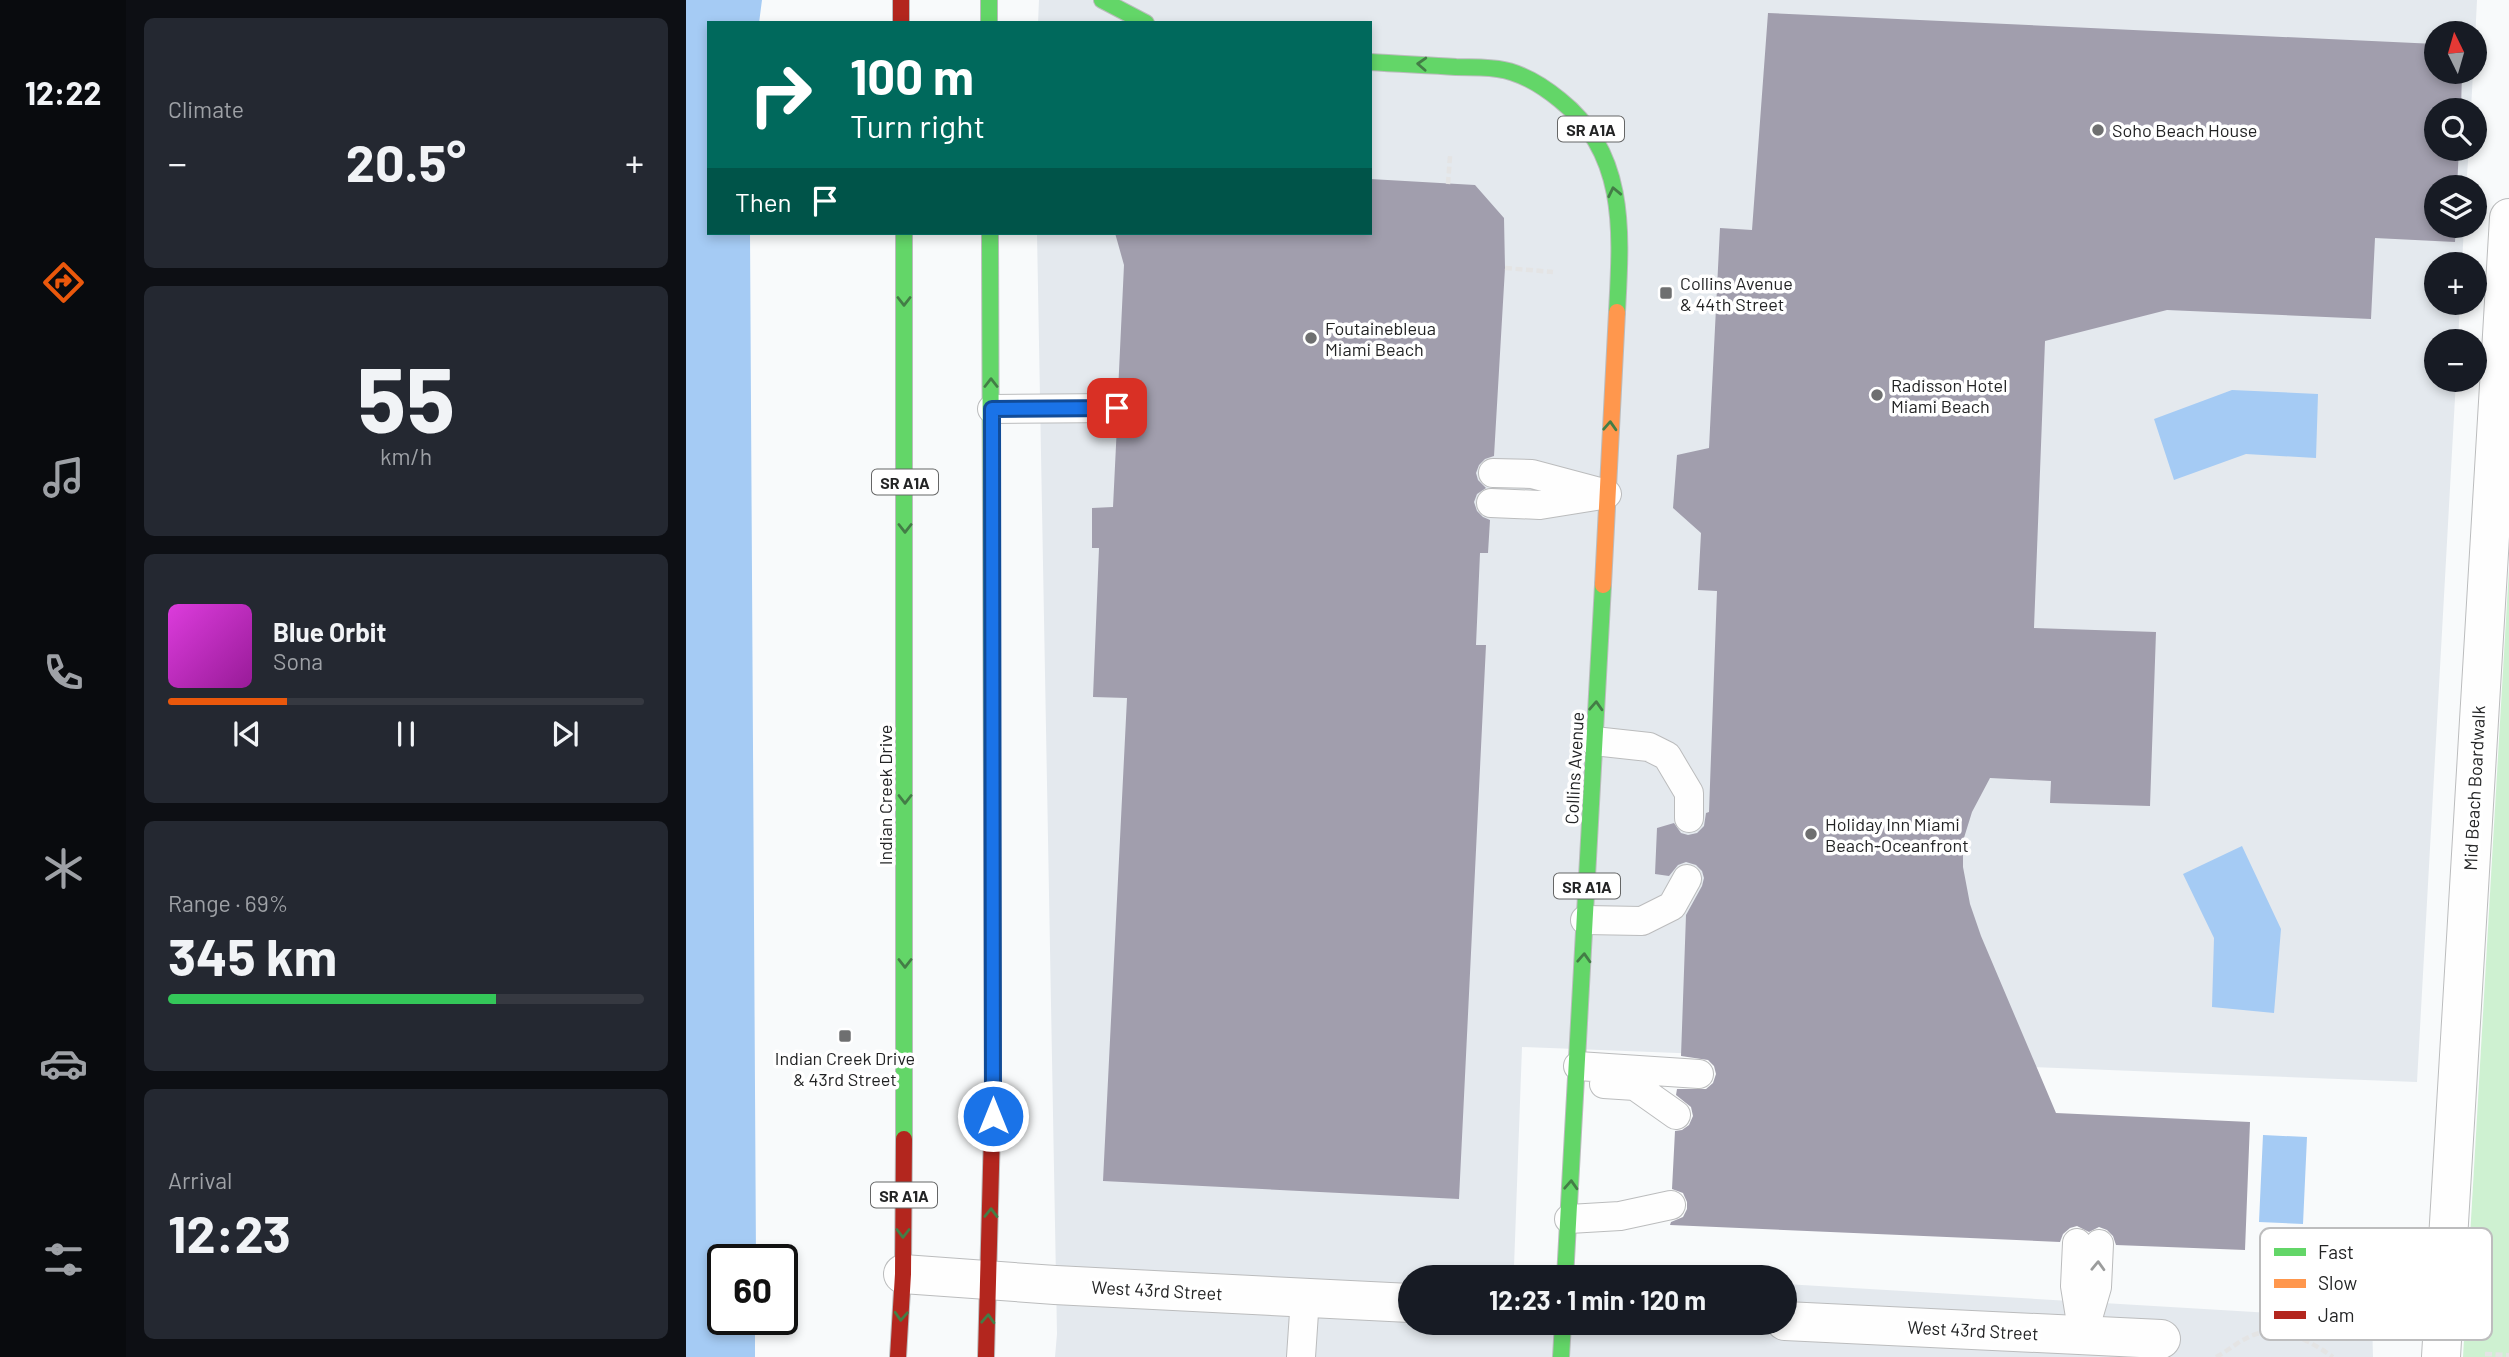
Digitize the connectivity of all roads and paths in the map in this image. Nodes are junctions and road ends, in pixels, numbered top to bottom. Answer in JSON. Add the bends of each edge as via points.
{"nodes":[{"id":1,"x":901,"y":0,"type":"edge"},
{"id":2,"x":989,"y":0,"type":"edge"},
{"id":3,"x":1102,"y":0,"type":"edge"},
{"id":4,"x":901,"y":21,"type":"edge"},
{"id":5,"x":989,"y":21,"type":"edge"},
{"id":6,"x":1142,"y":21,"type":"edge"},
{"id":7,"x":1372,"y":62,"type":"edge"},
{"id":8,"x":1450,"y":156,"type":"dead end"},
{"id":9,"x":1448,"y":184,"type":"dead end"},
{"id":10,"x":2509,"y":218,"type":"edge"},
{"id":11,"x":904,"y":235,"type":"edge"},
{"id":12,"x":990,"y":235,"type":"edge"},
{"id":13,"x":1505,"y":268,"type":"dead end"},
{"id":14,"x":1553,"y":272,"type":"dead end"},
{"id":15,"x":1117,"y":408,"type":"dead end"},
{"id":16,"x":992,"y":409,"type":"junction"},
{"id":17,"x":1493,"y":473,"type":"dead end"},
{"id":18,"x":1607,"y":494,"type":"junction"},
{"id":19,"x":1491,"y":503,"type":"dead end"},
{"id":20,"x":1594,"y":741,"type":"junction"},
{"id":21,"x":1689,"y":818,"type":"dead end"},
{"id":22,"x":1687,"y":879,"type":"dead end"},
{"id":23,"x":1586,"y":920,"type":"junction"},
{"id":24,"x":1578,"y":1074,"type":"junction"},
{"id":25,"x":1699,"y":1074,"type":"dead end"},
{"id":26,"x":1676,"y":1115,"type":"dead end"},
{"id":27,"x":1671,"y":1205,"type":"dead end"},
{"id":28,"x":1569,"y":1219,"type":"junction"},
{"id":29,"x":2449,"y":1228,"type":"edge"},
{"id":30,"x":2088,"y":1243,"type":"dead end"},
{"id":31,"x":1565,"y":1265,"type":"edge"},
{"id":32,"x":903,"y":1274,"type":"junction"},
{"id":33,"x":990,"y":1281,"type":"junction"},
{"id":34,"x":1304,"y":1298,"type":"junction"},
{"id":35,"x":1398,"y":1302,"type":"edge"},
{"id":36,"x":1797,"y":1322,"type":"edge"},
{"id":37,"x":2260,"y":1334,"type":"edge"},
{"id":38,"x":1562,"y":1335,"type":"edge"},
{"id":39,"x":2083,"y":1335,"type":"junction"},
{"id":40,"x":2161,"y":1339,"type":"dead end"},
{"id":41,"x":2305,"y":1340,"type":"edge"},
{"id":42,"x":898,"y":1357,"type":"edge"},
{"id":43,"x":986,"y":1357,"type":"edge"},
{"id":44,"x":1301,"y":1357,"type":"edge"},
{"id":45,"x":1561,"y":1357,"type":"edge"},
{"id":46,"x":2216,"y":1357,"type":"edge"},
{"id":47,"x":2333,"y":1357,"type":"edge"}],
"edges":[{"from":1,"to":4,"type":"main road"},
{"from":2,"to":5,"type":"main road"},
{"from":3,"to":6,"type":"main road"},
{"from":18,"to":7,"type":"main road","name":"Collins Avenue","number":"SR A1A","one_way":true,"via":[[1620,228],[1605,158],[1591,130],[1568,104],[1517,74],[1500,69]]},
{"from":8,"to":9,"type":"path"},
{"from":10,"to":29,"type":"street","name":"Mid Beach Boardwalk"},
{"from":11,"to":32,"type":"main road","name":"Indian Creek Drive","number":"SR A1A","one_way":true},
{"from":16,"to":12,"type":"main road","one_way":true},
{"from":13,"to":14,"type":"path"},
{"from":15,"to":16,"type":"lane"},
{"from":33,"to":16,"type":"main road","one_way":true},
{"from":17,"to":18,"type":"lane","via":[[1532,474]]},
{"from":18,"to":19,"type":"lane","via":[[1541,505]]},
{"from":20,"to":18,"type":"main road","name":"Collins Avenue","number":"SR A1A","one_way":true},
{"from":20,"to":21,"type":"lane","via":[[1649,747],[1667,756],[1689,793]]},
{"from":20,"to":23,"type":"main road","name":"Collins Avenue","number":"SR A1A"},
{"from":22,"to":23,"type":"lane","via":[[1672,906],[1642,921]]},
{"from":24,"to":23,"type":"main road","name":"Collins Avenue","number":"SR A1A","one_way":true},
{"from":24,"to":25,"type":"lane"},
{"from":24,"to":26,"type":"lane","via":[[1635,1086]]},
{"from":28,"to":24,"type":"main road","name":"Collins Avenue","number":"SR A1A","one_way":true},
{"from":27,"to":28,"type":"lane","via":[[1620,1216]]},
{"from":28,"to":31,"type":"main road","name":"Collins Avenue","number":"SR A1A"},
{"from":30,"to":39,"type":"lane","via":[[2097,1287]]},
{"from":32,"to":33,"type":"street","name":"West 43rd Street"},
{"from":32,"to":42,"type":"main road","name":"Indian Creek Drive","number":"SR A1A","one_way":true},
{"from":33,"to":34,"type":"street","name":"West 43rd Street"},
{"from":43,"to":33,"type":"main road","one_way":true},
{"from":34,"to":35,"type":"street","name":"West 43rd Street"},
{"from":34,"to":44,"type":"lane"},
{"from":36,"to":39,"type":"street","name":"West 43rd Street"},
{"from":37,"to":46,"type":"path"},
{"from":38,"to":45,"type":"main road"},
{"from":39,"to":40,"type":"street","name":"West 43rd Street"},
{"from":41,"to":47,"type":"path"}]}
